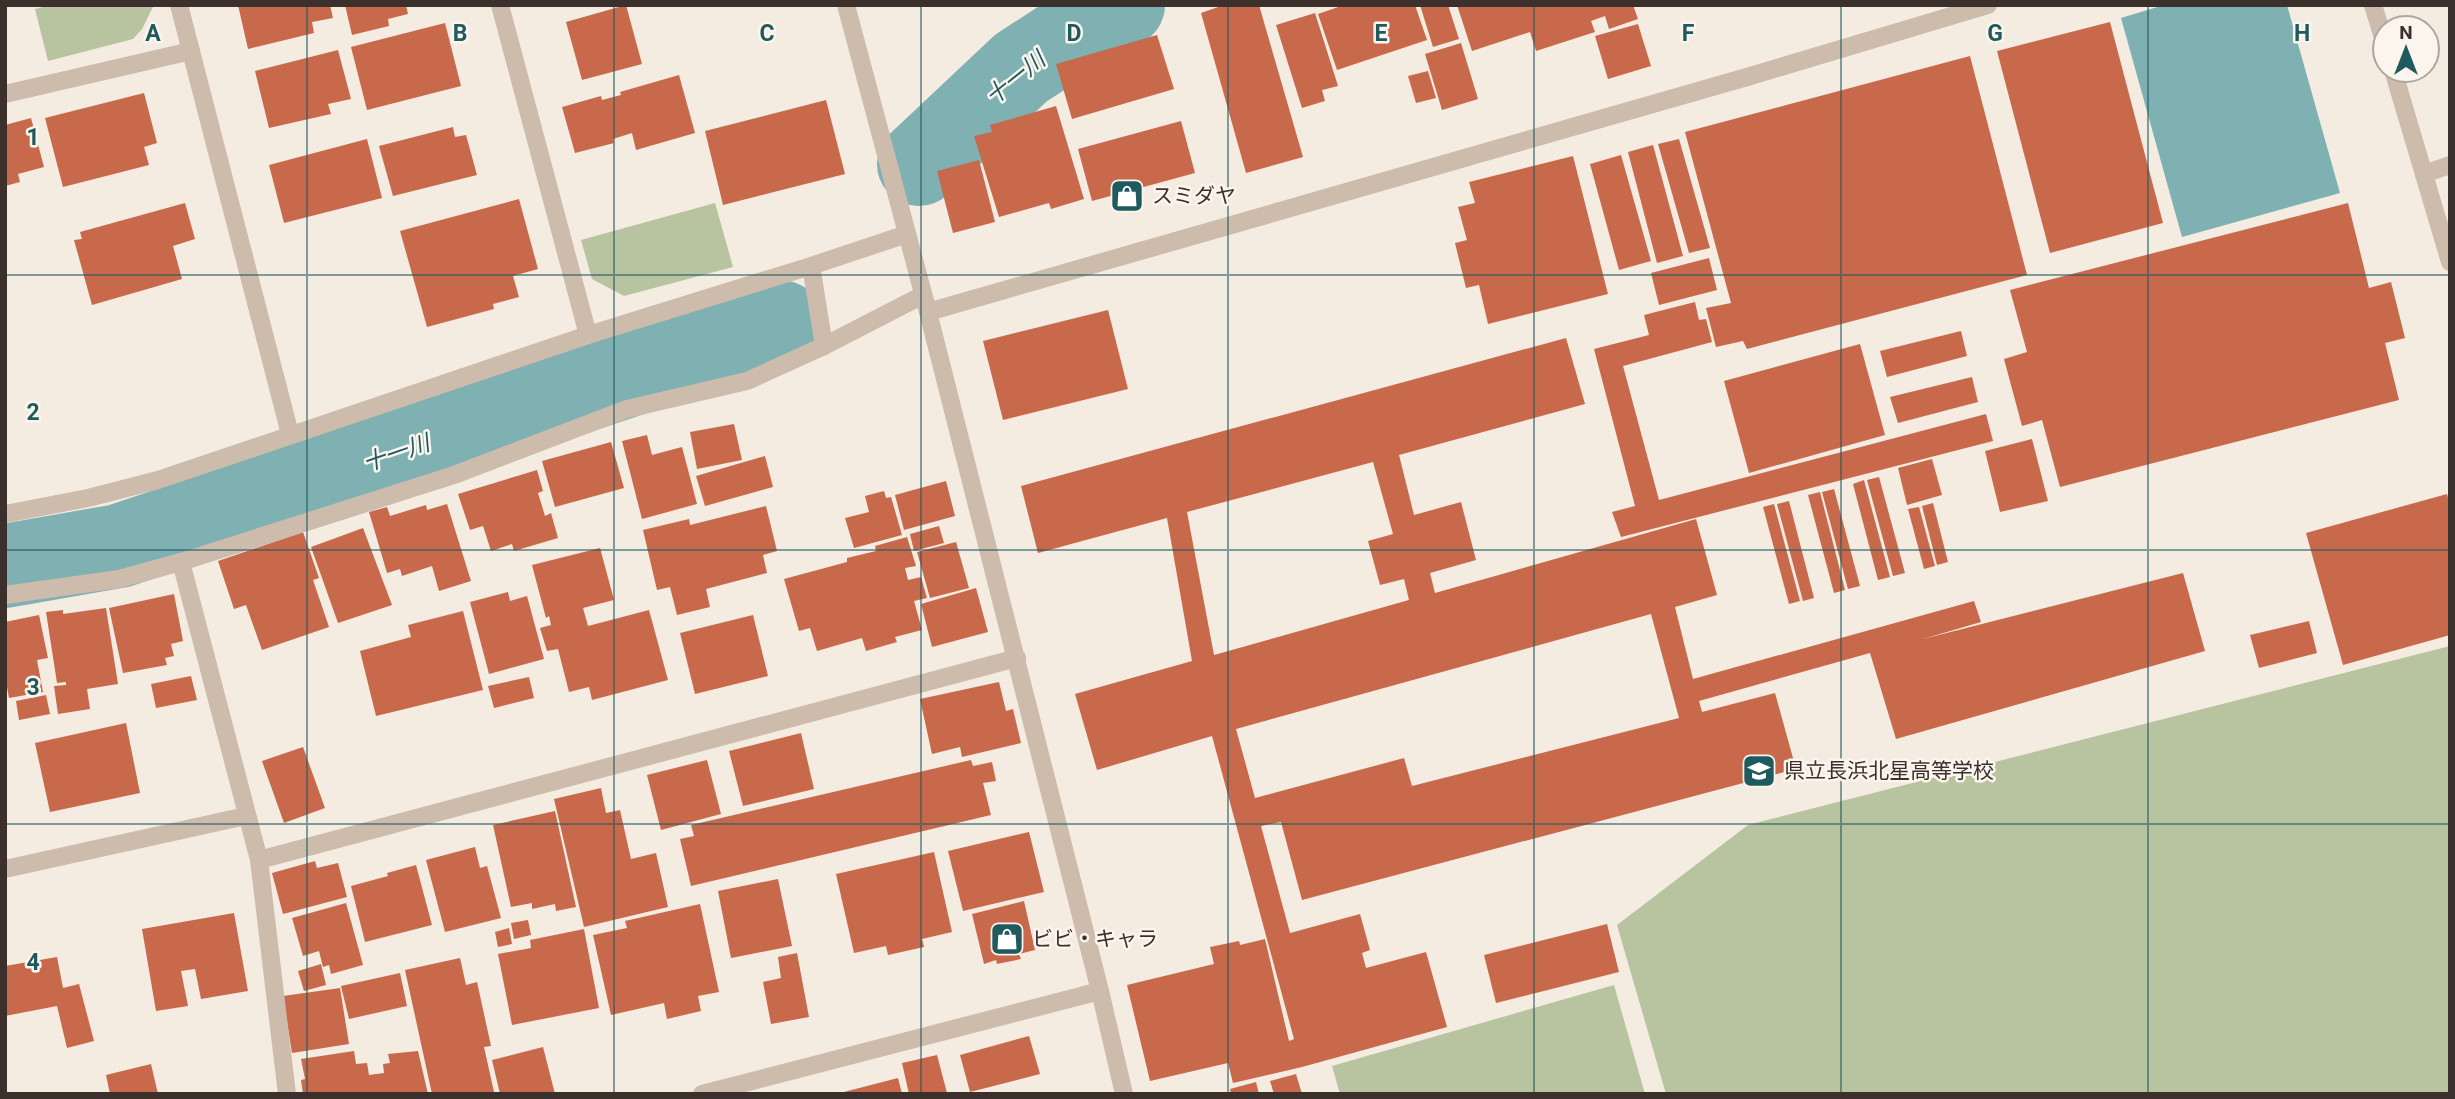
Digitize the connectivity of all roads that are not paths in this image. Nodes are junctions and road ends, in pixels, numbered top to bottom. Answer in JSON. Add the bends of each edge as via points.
{"nodes":[{"id":1,"x":179,"y":5,"type":"edge"},
{"id":2,"x":500,"y":5,"type":"edge"},
{"id":3,"x":846,"y":5,"type":"edge"},
{"id":4,"x":1988,"y":5,"type":"edge"},
{"id":5,"x":191,"y":51,"type":"junction"},
{"id":6,"x":2397,"y":84,"type":"edge"},
{"id":7,"x":5,"y":94,"type":"edge"},
{"id":8,"x":2450,"y":165,"type":"edge"},
{"id":9,"x":2424,"y":174,"type":"junction"},
{"id":10,"x":907,"y":234,"type":"junction"},
{"id":11,"x":2450,"y":262,"type":"edge"},
{"id":12,"x":811,"y":266,"type":"junction"},
{"id":13,"x":926,"y":303,"type":"junction"},
{"id":14,"x":588,"y":334,"type":"junction"},
{"id":15,"x":822,"y":338,"type":"junction"},
{"id":16,"x":290,"y":434,"type":"junction"},
{"id":17,"x":5,"y":514,"type":"edge"},
{"id":18,"x":181,"y":562,"type":"junction"},
{"id":19,"x":5,"y":595,"type":"edge"},
{"id":20,"x":1017,"y":658,"type":"junction"},
{"id":21,"x":246,"y":816,"type":"junction"},
{"id":22,"x":259,"y":860,"type":"junction"},
{"id":23,"x":5,"y":869,"type":"edge"},
{"id":24,"x":1100,"y":991,"type":"junction"},
{"id":25,"x":287,"y":1094,"type":"edge"},
{"id":26,"x":702,"y":1094,"type":"edge"},
{"id":27,"x":1124,"y":1094,"type":"edge"}],
"edges":[{"from":1,"to":5,"type":"street"},
{"from":2,"to":14,"type":"street"},
{"from":3,"to":10,"type":"street"},
{"from":4,"to":13,"type":"street","via":[[1747,77]]},
{"from":5,"to":7,"type":"street"},
{"from":5,"to":16,"type":"street"},
{"from":6,"to":9,"type":"street"},
{"from":8,"to":9,"type":"street"},
{"from":9,"to":11,"type":"street"},
{"from":10,"to":12,"type":"street"},
{"from":10,"to":13,"type":"street"},
{"from":12,"to":14,"type":"street"},
{"from":12,"to":15,"type":"street"},
{"from":13,"to":15,"type":"street"},
{"from":13,"to":20,"type":"street"},
{"from":14,"to":16,"type":"street"},
{"from":15,"to":18,"type":"street","via":[[747,381],[627,410],[454,475]]},
{"from":16,"to":17,"type":"street","via":[[158,480]]},
{"from":18,"to":19,"type":"street","via":[[119,579]]},
{"from":18,"to":21,"type":"street"},
{"from":20,"to":22,"type":"street"},
{"from":20,"to":24,"type":"street"},
{"from":21,"to":22,"type":"street"},
{"from":21,"to":23,"type":"street"},
{"from":22,"to":25,"type":"street"},
{"from":24,"to":26,"type":"street"},
{"from":24,"to":27,"type":"street"}]}
